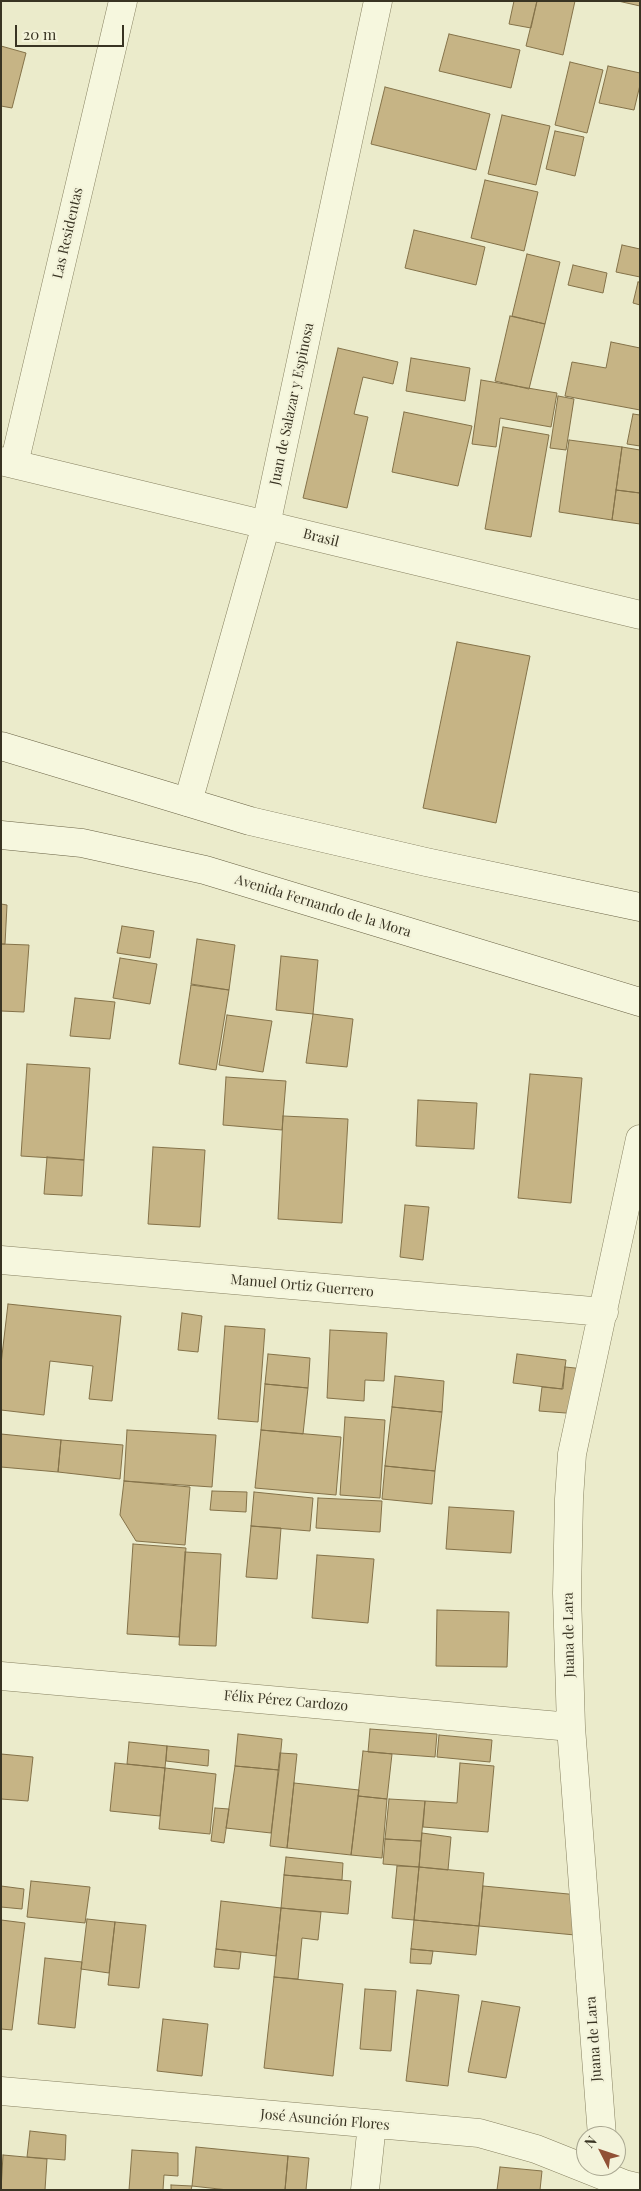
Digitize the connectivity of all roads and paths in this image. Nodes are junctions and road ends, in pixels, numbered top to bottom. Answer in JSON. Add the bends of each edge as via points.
{"nodes":[{"id":1,"x":122,"y":1,"type":"edge"},
{"id":2,"x":378,"y":1,"type":"edge"},
{"id":3,"x":8,"y":463,"type":"edge"},
{"id":4,"x":266,"y":525,"type":"junction"},
{"id":5,"x":640,"y":615,"type":"edge"},
{"id":6,"x":1,"y":746,"type":"edge"},
{"id":7,"x":188,"y":802,"type":"junction"},
{"id":8,"x":1,"y":835,"type":"edge"},
{"id":9,"x":640,"y":907,"type":"edge"},
{"id":10,"x":640,"y":1002,"type":"edge"},
{"id":11,"x":640,"y":1139,"type":"edge"},
{"id":12,"x":1,"y":1260,"type":"edge"},
{"id":13,"x":604,"y":1312,"type":"junction"},
{"id":14,"x":1,"y":1676,"type":"edge"},
{"id":15,"x":571,"y":1727,"type":"junction"},
{"id":16,"x":1,"y":2091,"type":"edge"},
{"id":17,"x":372,"y":2124,"type":"junction"},
{"id":18,"x":601,"y":2126,"type":"edge"},
{"id":19,"x":576,"y":2162,"type":"edge"},
{"id":20,"x":615,"y":2176,"type":"edge"},
{"id":21,"x":640,"y":2188,"type":"edge"},
{"id":22,"x":365,"y":2190,"type":"edge"}],
"edges":[{"from":1,"to":3,"type":"street","name":"Las Residentas"},
{"from":2,"to":4,"type":"street","name":"Juan de Salazar y Espinosa"},
{"from":3,"to":4,"type":"street","name":"Brasil"},
{"from":4,"to":5,"type":"street","name":"Brasil"},
{"from":4,"to":7,"type":"street","name":"Juan de Salazar y Espinosa"},
{"from":6,"to":7,"type":"street"},
{"from":7,"to":9,"type":"street","via":[[250,821],[416,860]]},
{"from":8,"to":10,"type":"street","name":"Avenida Fernando de la Mora","via":[[82,843],[205,870]]},
{"from":11,"to":13,"type":"street","name":"Juana de Lara"},
{"from":12,"to":13,"type":"street","name":"Manuel Ortiz Guerrero"},
{"from":13,"to":15,"type":"street","name":"Juana de Lara","via":[[572,1463],[569,1498]]},
{"from":14,"to":15,"type":"street","name":"Félix Pérez Cardozo"},
{"from":15,"to":18,"type":"street","name":"Juana de Lara"},
{"from":16,"to":17,"type":"street","name":"José Asunción Flores"},
{"from":17,"to":19,"type":"street","name":"José Asunción Flores","via":[[479,2133]]},
{"from":17,"to":22,"type":"street"},
{"from":20,"to":21,"type":"street","name":"José Asunción Flores"}]}
